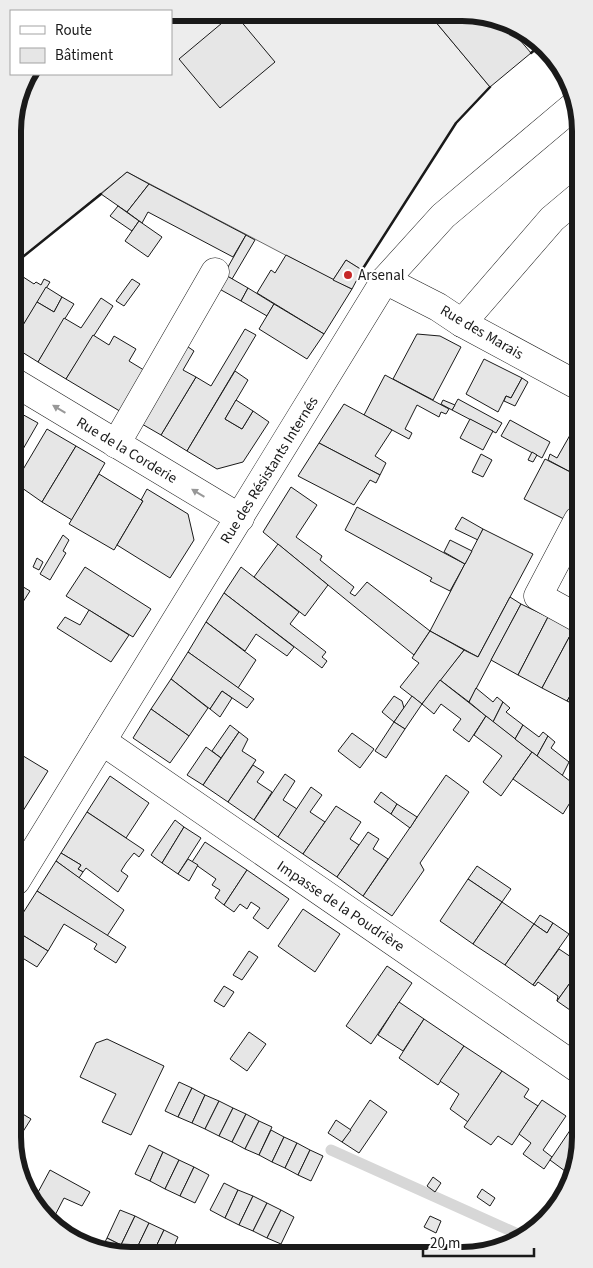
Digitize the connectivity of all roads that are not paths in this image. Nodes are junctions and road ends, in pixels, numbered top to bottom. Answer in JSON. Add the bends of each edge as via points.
{"nodes":[{"id":1,"x":569,"y":110,"type":"edge"},
{"id":2,"x":572,"y":202,"type":"edge"},
{"id":3,"x":215,"y":272,"type":"dead end"},
{"id":4,"x":386,"y":280,"type":"junction"},
{"id":5,"x":462,"y":323,"type":"junction"},
{"id":6,"x":572,"y":382,"type":"edge"},
{"id":7,"x":21,"y":386,"type":"edge"},
{"id":8,"x":116,"y":444,"type":"junction"},
{"id":9,"x":240,"y":518,"type":"junction"},
{"id":10,"x":572,"y":531,"type":"edge"},
{"id":11,"x":572,"y":615,"type":"edge"},
{"id":12,"x":102,"y":741,"type":"junction"},
{"id":13,"x":21,"y":873,"type":"edge"},
{"id":14,"x":572,"y":1064,"type":"edge"}],
"edges":[{"from":1,"to":4,"type":"street","name":"Rue des Résistants Internés","via":[[442,216]]},
{"from":2,"to":5,"type":"street","via":[[552,219]]},
{"from":3,"to":8,"type":"street"},
{"from":4,"to":5,"type":"street","name":"Rue des Marais"},
{"from":4,"to":9,"type":"street","name":"Rue des Résistants Internés"},
{"from":5,"to":6,"type":"street","name":"Rue des Marais"},
{"from":8,"to":7,"type":"street","name":"Rue de la Corderie","one_way":true},
{"from":9,"to":8,"type":"street","name":"Rue de la Corderie","one_way":true},
{"from":9,"to":12,"type":"street","name":"Rue des Résistants Internés"},
{"from":10,"to":11,"type":"street","via":[[538,596]]},
{"from":12,"to":13,"type":"street","name":"Rue des Résistants Internés"},
{"from":12,"to":14,"type":"street","name":"Impasse de la Poudrière"}]}
